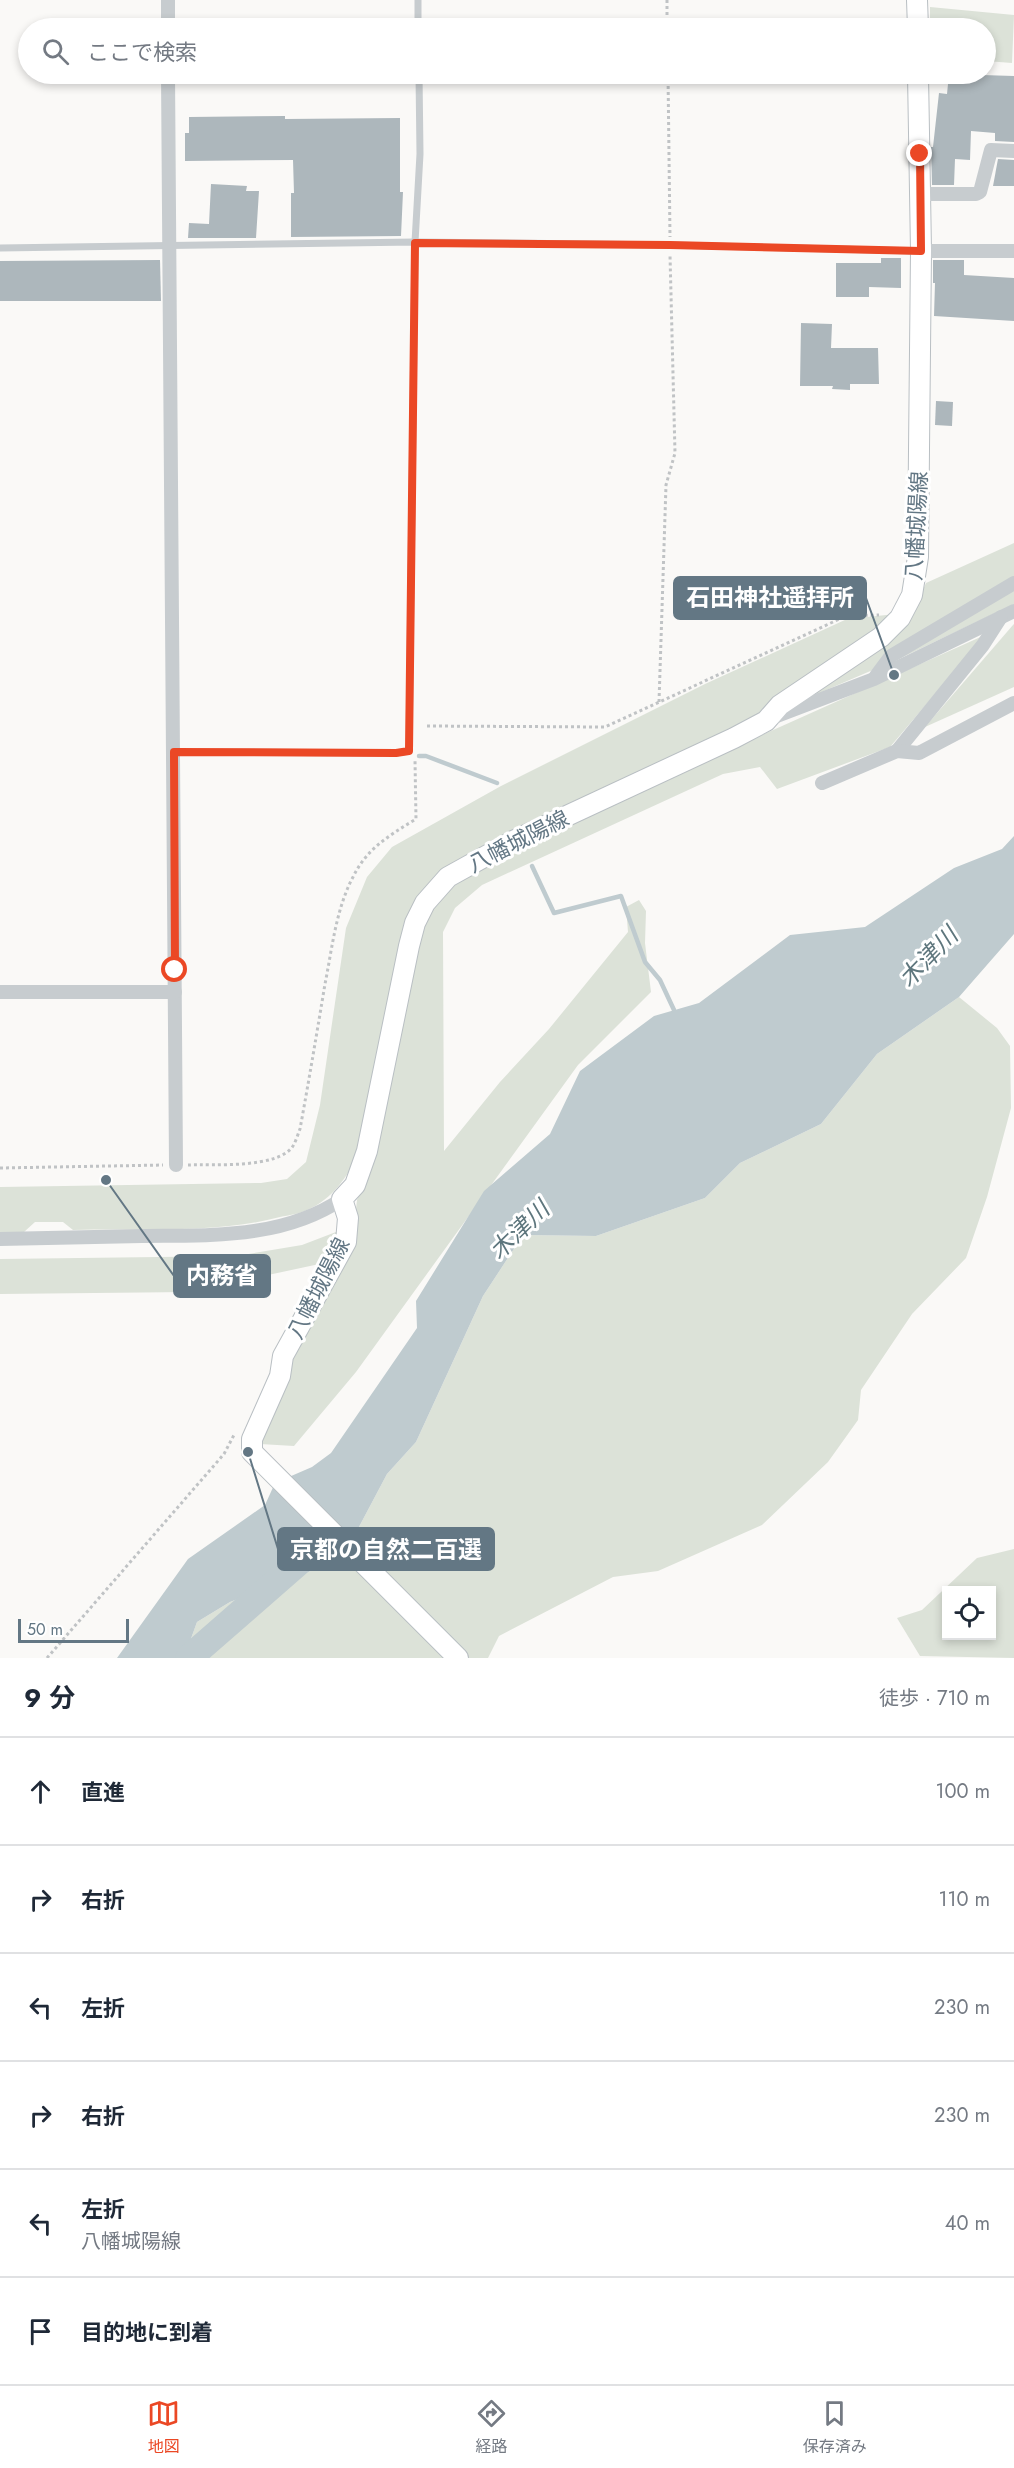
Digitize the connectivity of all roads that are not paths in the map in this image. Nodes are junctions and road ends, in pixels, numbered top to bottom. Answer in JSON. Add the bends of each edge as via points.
{"nodes":[{"id":1,"x":168,"y":0,"type":"edge"},
{"id":2,"x":417,"y":0,"type":"edge"},
{"id":3,"x":917,"y":0,"type":"edge"},
{"id":4,"x":168,"y":18,"type":"edge"},
{"id":5,"x":418,"y":18,"type":"edge"},
{"id":6,"x":918,"y":18,"type":"edge"},
{"id":7,"x":168,"y":84,"type":"edge"},
{"id":8,"x":419,"y":84,"type":"edge"},
{"id":9,"x":918,"y":84,"type":"edge"},
{"id":10,"x":1014,"y":151,"type":"edge"},
{"id":11,"x":920,"y":194,"type":"junction"},
{"id":12,"x":415,"y":243,"type":"junction"},
{"id":13,"x":169,"y":247,"type":"junction"},
{"id":14,"x":0,"y":248,"type":"edge"},
{"id":15,"x":921,"y":251,"type":"junction"},
{"id":16,"x":1014,"y":251,"type":"edge"},
{"id":17,"x":1014,"y":583,"type":"edge"},
{"id":18,"x":1014,"y":611,"type":"edge"},
{"id":19,"x":1001,"y":617,"type":"junction"},
{"id":20,"x":874,"y":679,"type":"junction"},
{"id":21,"x":1014,"y":703,"type":"edge"},
{"id":22,"x":766,"y":721,"type":"junction"},
{"id":23,"x":897,"y":751,"type":"junction"},
{"id":24,"x":174,"y":752,"type":"junction"},
{"id":25,"x":822,"y":783,"type":"dead end"},
{"id":26,"x":0,"y":992,"type":"edge"},
{"id":27,"x":175,"y":992,"type":"junction"},
{"id":28,"x":176,"y":1165,"type":"road end"},
{"id":29,"x":342,"y":1199,"type":"junction"},
{"id":30,"x":0,"y":1239,"type":"edge"},
{"id":31,"x":458,"y":1658,"type":"edge"}],
"edges":[{"from":1,"to":4,"type":"street"},
{"from":2,"to":5,"type":"lane"},
{"from":3,"to":6,"type":"main road"},
{"from":7,"to":13,"type":"street"},
{"from":8,"to":12,"type":"lane"},
{"from":9,"to":11,"type":"main road","name":"八幡城陽線"},
{"from":10,"to":11,"type":"street","via":[[991,150],[980,192],[976,194]]},
{"from":11,"to":15,"type":"main road","name":"八幡城陽線"},
{"from":12,"to":13,"type":"lane"},
{"from":12,"to":15,"type":"lane"},
{"from":12,"to":24,"type":"lane","via":[[409,751]]},
{"from":13,"to":14,"type":"lane"},
{"from":13,"to":24,"type":"street"},
{"from":15,"to":16,"type":"street"},
{"from":15,"to":22,"type":"main road","name":"八幡城陽線","via":[[918,557],[912,595],[900,618],[881,637],[780,705]]},
{"from":17,"to":20,"type":"street","via":[[891,656]]},
{"from":18,"to":19,"type":"street"},
{"from":19,"to":20,"type":"street"},
{"from":19,"to":23,"type":"street"},
{"from":20,"to":22,"type":"street"},
{"from":21,"to":23,"type":"street","via":[[919,753]]},
{"from":22,"to":29,"type":"main road","name":"八幡城陽線","via":[[448,877],[425,903],[415,923],[367,1151],[355,1185]]},
{"from":23,"to":25,"type":"street"},
{"from":24,"to":27,"type":"street"},
{"from":26,"to":27,"type":"street"},
{"from":27,"to":28,"type":"street"},
{"from":29,"to":30,"type":"street","via":[[312,1216],[271,1229],[225,1234]]},
{"from":29,"to":31,"type":"main road","name":"八幡城陽線","via":[[348,1218],[346,1242],[283,1356],[280,1376],[252,1439],[252,1452]]}]}
